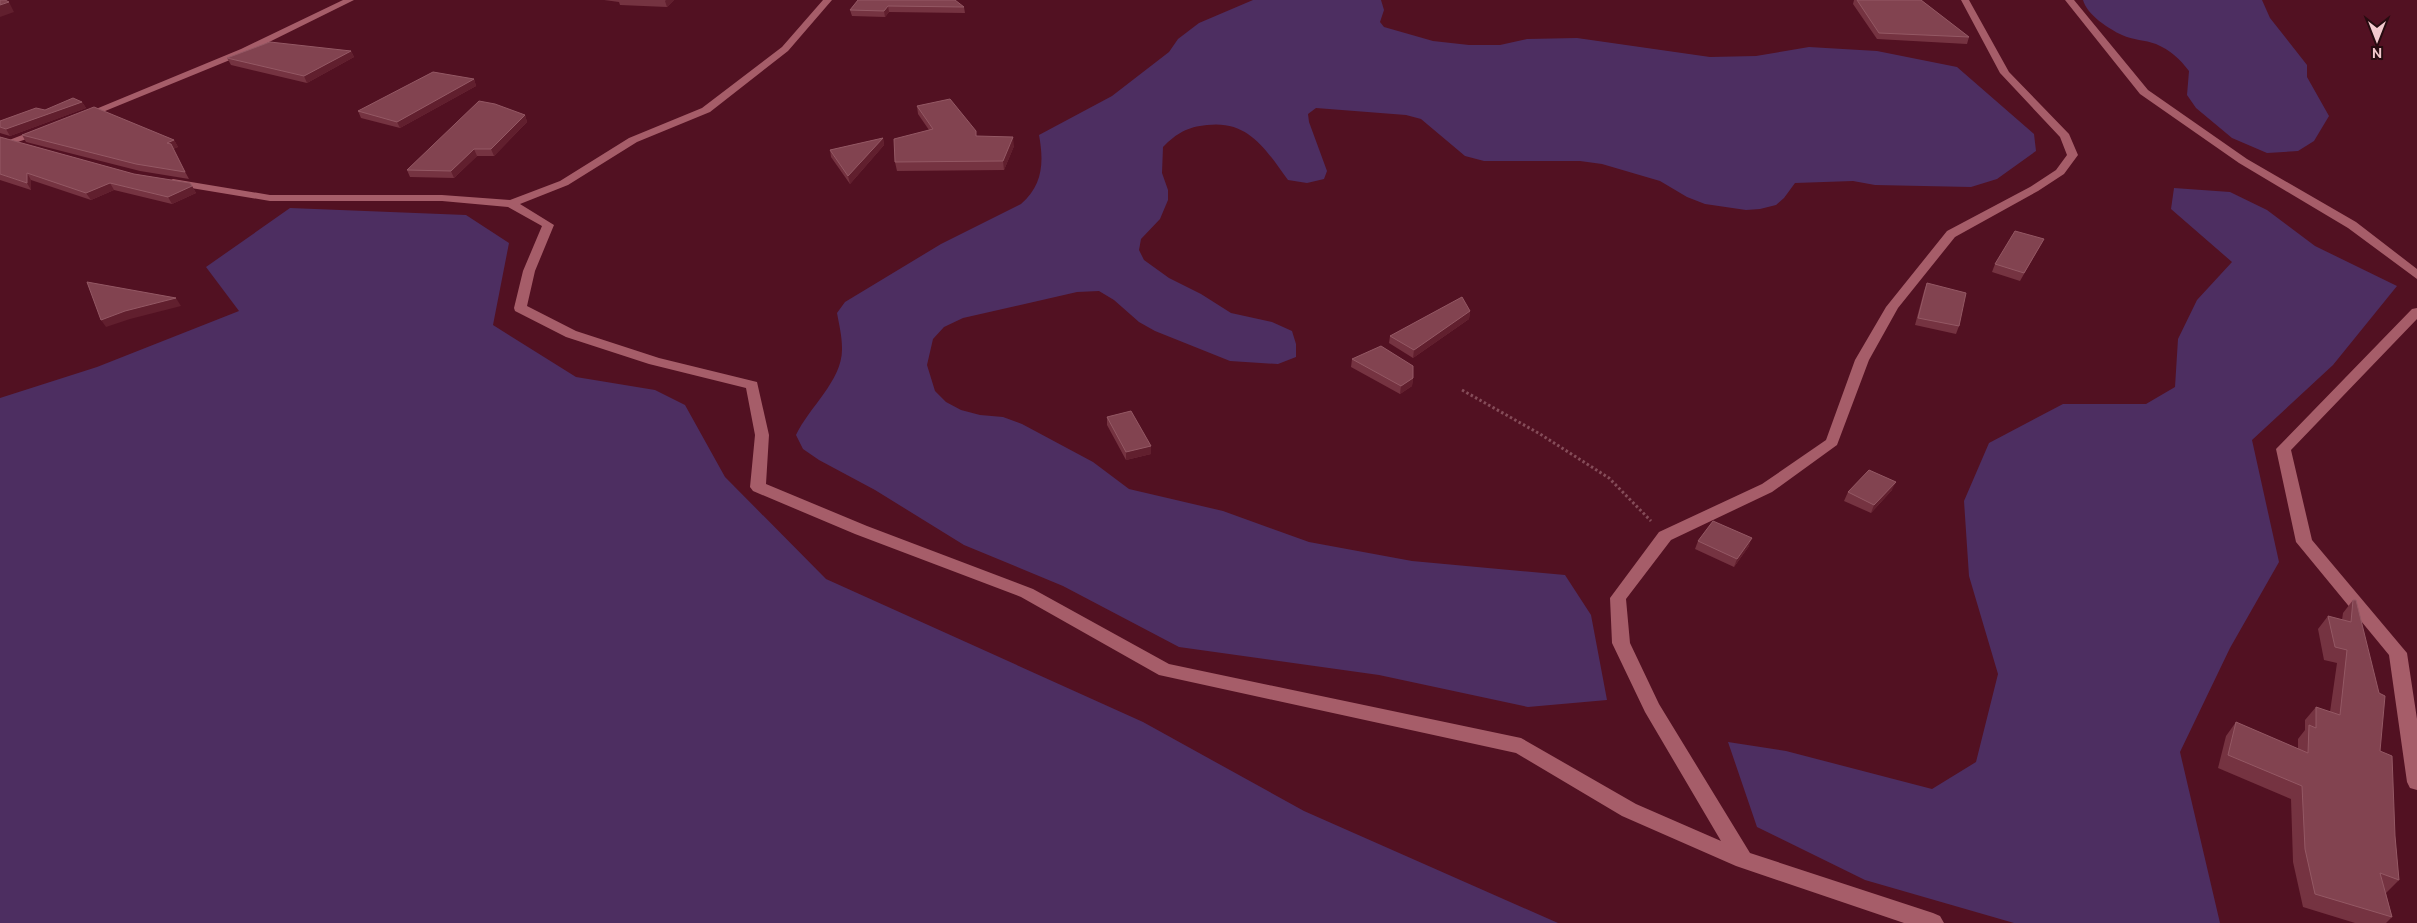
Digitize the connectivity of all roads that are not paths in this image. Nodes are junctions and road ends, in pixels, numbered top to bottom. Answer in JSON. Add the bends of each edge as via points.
{"nodes":[{"id":1,"x":350,"y":0,"type":"edge"},
{"id":2,"x":828,"y":0,"type":"edge"},
{"id":3,"x":1965,"y":0,"type":"edge"},
{"id":4,"x":2069,"y":0,"type":"edge"},
{"id":5,"x":71,"y":120,"type":"edge"},
{"id":6,"x":54,"y":127,"type":"edge"},
{"id":7,"x":4,"y":139,"type":"edge"},
{"id":8,"x":37,"y":149,"type":"edge"},
{"id":9,"x":158,"y":179,"type":"edge"},
{"id":10,"x":511,"y":204,"type":"junction"},
{"id":11,"x":2417,"y":275,"type":"edge"},
{"id":12,"x":2417,"y":312,"type":"edge"},
{"id":13,"x":2417,"y":782,"type":"edge"},
{"id":14,"x":1743,"y":860,"type":"junction"},
{"id":15,"x":1933,"y":923,"type":"edge"}],
"edges":[{"from":1,"to":5,"type":"street","via":[[244,51]]},
{"from":2,"to":10,"type":"street","via":[[785,49],[706,110],[633,140],[564,183]]},
{"from":3,"to":14,"type":"street","via":[[2005,72],[2065,136],[2073,155],[2054,176],[1951,234],[1892,307],[1862,360],[1832,442],[1768,488],[1665,536],[1618,598],[1621,643],[1651,707]]},
{"from":4,"to":11,"type":"street","via":[[2144,92],[2243,161],[2352,225]]},
{"from":6,"to":7,"type":"street"},
{"from":7,"to":8,"type":"street"},
{"from":9,"to":10,"type":"street","via":[[270,198],[442,198]]},
{"from":10,"to":14,"type":"street","via":[[548,225],[529,271],[520,308],[571,334],[654,362],[752,385],[762,435],[758,487],[1027,593],[1165,670],[1521,746],[1630,810]]},
{"from":12,"to":13,"type":"street","via":[[2282,449],[2304,542],[2398,653]]},
{"from":14,"to":15,"type":"street"}]}
